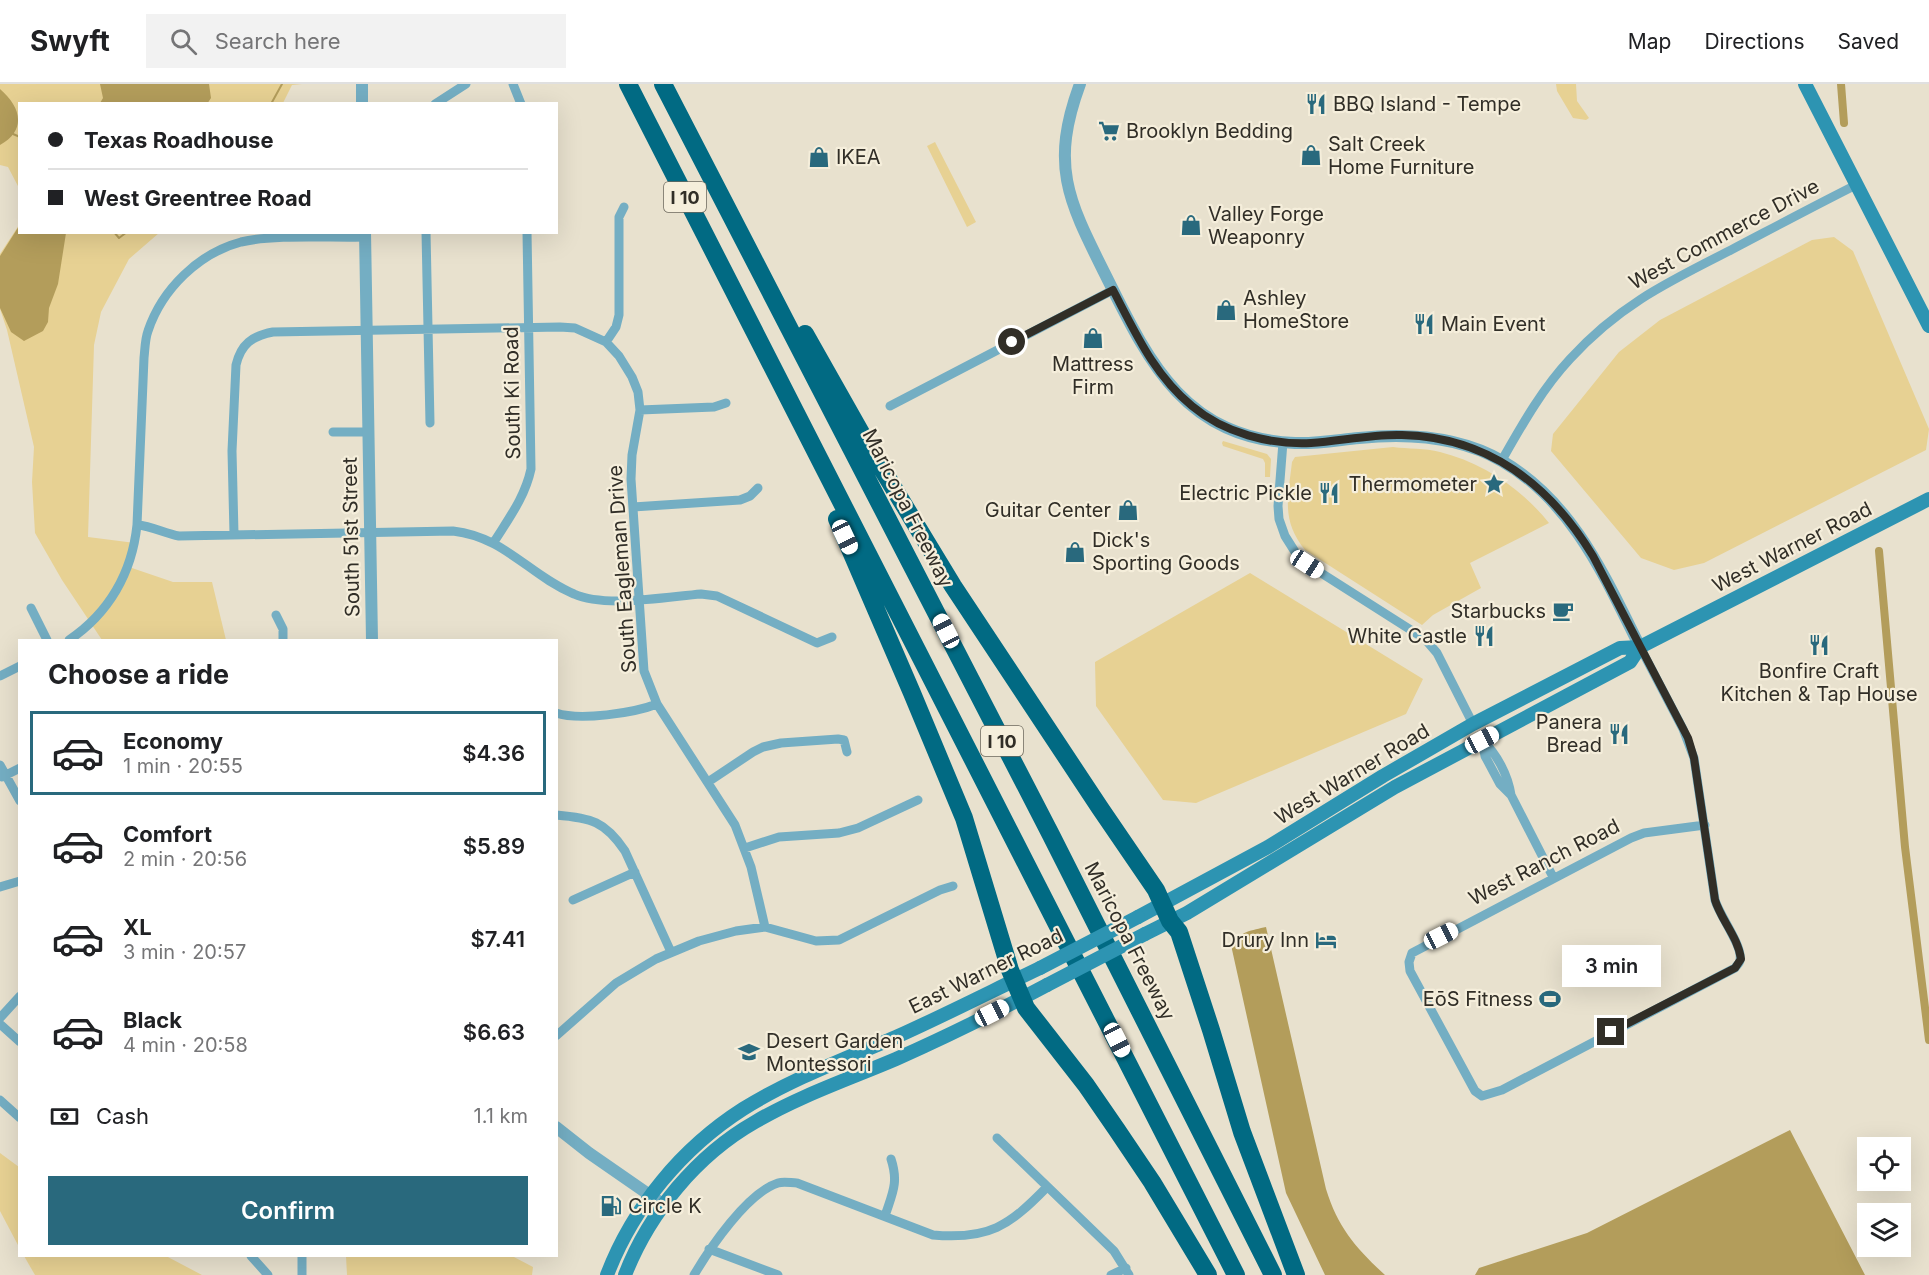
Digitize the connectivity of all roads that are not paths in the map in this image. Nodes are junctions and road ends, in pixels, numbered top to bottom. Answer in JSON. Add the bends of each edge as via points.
{"nodes":[{"id":1,"x":362,"y":84,"type":"edge"},
{"id":2,"x":466,"y":84,"type":"edge"},
{"id":3,"x":513,"y":84,"type":"edge"},
{"id":4,"x":628,"y":84,"type":"edge"},
{"id":5,"x":663,"y":84,"type":"edge"},
{"id":6,"x":1080,"y":84,"type":"edge"},
{"id":7,"x":1805,"y":84,"type":"edge"},
{"id":8,"x":362,"y":102,"type":"edge"},
{"id":9,"x":438,"y":102,"type":"edge"},
{"id":10,"x":520,"y":102,"type":"edge"},
{"id":11,"x":1857,"y":185,"type":"junction"},
{"id":12,"x":624,"y":207,"type":"dead end"},
{"id":13,"x":726,"y":209,"type":"junction"},
{"id":14,"x":426,"y":234,"type":"edge"},
{"id":15,"x":527,"y":234,"type":"edge"},
{"id":16,"x":365,"y":235,"type":"edge"},
{"id":17,"x":1113,"y":290,"type":"junction"},
{"id":18,"x":743,"y":311,"type":"junction"},
{"id":19,"x":1929,"y":326,"type":"edge"},
{"id":20,"x":528,"y":328,"type":"junction"},
{"id":21,"x":428,"y":329,"type":"junction"},
{"id":22,"x":368,"y":331,"type":"junction"},
{"id":23,"x":606,"y":342,"type":"junction"},
{"id":24,"x":726,"y":403,"type":"dead end"},
{"id":25,"x":890,"y":406,"type":"dead end"},
{"id":26,"x":640,"y":410,"type":"junction"},
{"id":27,"x":430,"y":423,"type":"dead end"},
{"id":28,"x":333,"y":432,"type":"dead end"},
{"id":29,"x":369,"y":432,"type":"junction"},
{"id":30,"x":1283,"y":442,"type":"junction"},
{"id":31,"x":1502,"y":460,"type":"junction"},
{"id":32,"x":758,"y":488,"type":"dead end"},
{"id":33,"x":1929,"y":499,"type":"edge"},
{"id":34,"x":633,"y":507,"type":"junction"},
{"id":35,"x":137,"y":525,"type":"junction"},
{"id":36,"x":371,"y":533,"type":"junction"},
{"id":37,"x":234,"y":534,"type":"junction"},
{"id":38,"x":494,"y":542,"type":"junction"},
{"id":39,"x":639,"y":599,"type":"junction"},
{"id":40,"x":31,"y":608,"type":"dead end"},
{"id":41,"x":276,"y":615,"type":"dead end"},
{"id":42,"x":832,"y":637,"type":"dead end"},
{"id":43,"x":46,"y":639,"type":"edge"},
{"id":44,"x":70,"y":639,"type":"edge"},
{"id":45,"x":283,"y":639,"type":"edge"},
{"id":46,"x":372,"y":639,"type":"edge"},
{"id":47,"x":1640,"y":647,"type":"junction"},
{"id":48,"x":18,"y":667,"type":"edge"},
{"id":49,"x":0,"y":676,"type":"edge"},
{"id":50,"x":657,"y":704,"type":"junction"},
{"id":51,"x":558,"y":713,"type":"edge"},
{"id":52,"x":1473,"y":724,"type":"junction"},
{"id":53,"x":1482,"y":740,"type":"junction"},
{"id":54,"x":848,"y":753,"type":"dead end"},
{"id":55,"x":0,"y":765,"type":"edge"},
{"id":56,"x":18,"y":769,"type":"edge"},
{"id":57,"x":3,"y":777,"type":"edge"},
{"id":58,"x":708,"y":782,"type":"junction"},
{"id":59,"x":1380,"y":796,"type":"junction"},
{"id":60,"x":18,"y":798,"type":"edge"},
{"id":61,"x":918,"y":800,"type":"dead end"},
{"id":62,"x":558,"y":815,"type":"edge"},
{"id":63,"x":1705,"y":825,"type":"junction"},
{"id":64,"x":745,"y":848,"type":"junction"},
{"id":65,"x":634,"y":872,"type":"junction"},
{"id":66,"x":1553,"y":877,"type":"junction"},
{"id":67,"x":18,"y":881,"type":"edge"},
{"id":68,"x":953,"y":886,"type":"dead end"},
{"id":69,"x":0,"y":887,"type":"edge"},
{"id":70,"x":573,"y":900,"type":"dead end"},
{"id":71,"x":1166,"y":913,"type":"junction"},
{"id":72,"x":765,"y":927,"type":"junction"},
{"id":73,"x":1086,"y":944,"type":"joint"},
{"id":74,"x":670,"y":952,"type":"junction"},
{"id":75,"x":1096,"y":959,"type":"joint"},
{"id":76,"x":1014,"y":981,"type":"junction"},
{"id":77,"x":18,"y":998,"type":"edge"},
{"id":78,"x":1022,"y":999,"type":"junction"},
{"id":79,"x":0,"y":1018,"type":"edge"},
{"id":80,"x":0,"y":1024,"type":"edge"},
{"id":81,"x":558,"y":1034,"type":"edge"},
{"id":82,"x":18,"y":1040,"type":"edge"},
{"id":83,"x":0,"y":1100,"type":"edge"},
{"id":84,"x":760,"y":1100,"type":"junction"},
{"id":85,"x":769,"y":1115,"type":"junction"},
{"id":86,"x":18,"y":1116,"type":"edge"},
{"id":87,"x":558,"y":1128,"type":"edge"},
{"id":88,"x":997,"y":1138,"type":"dead end"},
{"id":89,"x":891,"y":1159,"type":"dead end"},
{"id":90,"x":1047,"y":1187,"type":"junction"},
{"id":91,"x":650,"y":1196,"type":"junction"},
{"id":92,"x":664,"y":1205,"type":"junction"},
{"id":93,"x":885,"y":1216,"type":"junction"},
{"id":94,"x":709,"y":1249,"type":"junction"},
{"id":95,"x":252,"y":1257,"type":"edge"},
{"id":96,"x":302,"y":1257,"type":"edge"},
{"id":97,"x":1128,"y":1271,"type":"edge"},
{"id":98,"x":268,"y":1275,"type":"edge"},
{"id":99,"x":302,"y":1275,"type":"edge"},
{"id":100,"x":607,"y":1275,"type":"edge"},
{"id":101,"x":625,"y":1275,"type":"edge"},
{"id":102,"x":694,"y":1275,"type":"edge"},
{"id":103,"x":778,"y":1275,"type":"edge"},
{"id":104,"x":1111,"y":1275,"type":"edge"},
{"id":105,"x":1208,"y":1275,"type":"edge"},
{"id":106,"x":1236,"y":1275,"type":"edge"},
{"id":107,"x":1273,"y":1275,"type":"edge"},
{"id":108,"x":1296,"y":1275,"type":"edge"}],
"edges":[{"from":1,"to":8,"type":"street"},
{"from":2,"to":9,"type":"street"},
{"from":3,"to":10,"type":"street"},
{"from":4,"to":18,"type":"highway","number":"I 10"},
{"from":5,"to":13,"type":"highway","name":"Maricopa Freeway","number":"I 10"},
{"from":6,"to":17,"type":"street","via":[[1065,144],[1065,172],[1071,202]]},
{"from":7,"to":11,"type":"main road"},
{"from":11,"to":19,"type":"main road"},
{"from":11,"to":31,"type":"street","name":"West Commerce Drive","via":[[1671,280],[1627,308],[1587,340],[1552,380]]},
{"from":12,"to":23,"type":"street","via":[[620,216],[620,315]]},
{"from":13,"to":71,"type":"highway","via":[[773,276],[870,450],[953,586],[1156,890]]},
{"from":13,"to":107,"type":"highway","name":"Maricopa Freeway","number":"I 10","via":[[1051,835]]},
{"from":14,"to":21,"type":"street"},
{"from":15,"to":20,"type":"street","name":"South Ki Road"},
{"from":16,"to":22,"type":"street","name":"South 51st Street"},
{"from":16,"to":35,"type":"street","via":[[240,242],[195,265],[174,285],[147,332]]},
{"from":17,"to":25,"type":"street"},
{"from":17,"to":30,"type":"street","via":[[1152,363],[1185,400],[1234,430]]},
{"from":18,"to":76,"type":"highway","via":[[746,337],[854,556],[964,818]]},
{"from":18,"to":106,"type":"highway","number":"I 10"},
{"from":20,"to":21,"type":"street","name":"South Eagleman Drive"},
{"from":20,"to":23,"type":"street","name":"South Eagleman Drive","via":[[575,328]]},
{"from":20,"to":38,"type":"street","name":"South Ki Road","via":[[531,469],[523,495]]},
{"from":21,"to":22,"type":"street","name":"South Eagleman Drive"},
{"from":21,"to":27,"type":"street"},
{"from":22,"to":29,"type":"street","name":"South 51st Street"},
{"from":22,"to":37,"type":"street","name":"South Eagleman Drive","via":[[259,334],[239,353],[232,451]]},
{"from":23,"to":26,"type":"street","name":"South Eagleman Drive","via":[[632,377]]},
{"from":24,"to":26,"type":"street","via":[[714,407]]},
{"from":26,"to":34,"type":"street","name":"South Eagleman Drive","via":[[632,455]]},
{"from":28,"to":29,"type":"street","name":"South 51st Street"},
{"from":29,"to":36,"type":"street","name":"South 51st Street"},
{"from":30,"to":31,"type":"street","via":[[1420,436],[1462,445]]},
{"from":30,"to":52,"type":"street","via":[[1278,506],[1288,542],[1307,564],[1425,639],[1437,653]]},
{"from":31,"to":47,"type":"street","via":[[1546,494],[1572,523]]},
{"from":32,"to":34,"type":"street","via":[[740,500]]},
{"from":33,"to":47,"type":"main road","name":"West Warner Road"},
{"from":34,"to":39,"type":"street","name":"South Eagleman Drive"},
{"from":35,"to":37,"type":"street","via":[[179,536]]},
{"from":35,"to":44,"type":"street","via":[[121,585],[91,624]]},
{"from":36,"to":37,"type":"street"},
{"from":36,"to":38,"type":"street","via":[[453,531],[473,533]]},
{"from":36,"to":46,"type":"street","name":"South 51st Street"},
{"from":38,"to":39,"type":"street","via":[[574,595],[606,601]]},
{"from":39,"to":42,"type":"street","via":[[717,596],[816,643]]},
{"from":39,"to":50,"type":"street","name":"South Eagleman Drive","via":[[644,671]]},
{"from":40,"to":43,"type":"street"},
{"from":41,"to":45,"type":"street"},
{"from":47,"to":52,"type":"main road","name":"West Warner Road","via":[[1620,648]]},
{"from":47,"to":53,"type":"main road","name":"West Warner Road","via":[[1630,662]]},
{"from":47,"to":63,"type":"street","via":[[1692,749]]},
{"from":48,"to":49,"type":"street"},
{"from":50,"to":51,"type":"street","via":[[624,714]]},
{"from":50,"to":58,"type":"street","name":"South Eagleman Drive"},
{"from":52,"to":59,"type":"main road","via":[[1473,732],[1467,738],[1391,780]]},
{"from":52,"to":71,"type":"main road","name":"West Warner Road"},
{"from":53,"to":59,"type":"main road","name":"West Warner Road"},
{"from":53,"to":66,"type":"street","via":[[1491,748],[1509,781],[1511,795]]},
{"from":54,"to":58,"type":"street","via":[[844,740],[838,739],[781,743],[753,752]]},
{"from":55,"to":57,"type":"street"},
{"from":56,"to":57,"type":"street"},
{"from":57,"to":60,"type":"street"},
{"from":58,"to":64,"type":"street","name":"South Eagleman Drive"},
{"from":59,"to":71,"type":"main road","name":"West Warner Road","via":[[1187,913]]},
{"from":61,"to":64,"type":"street","via":[[858,828],[779,837]]},
{"from":62,"to":65,"type":"street","via":[[590,820],[608,828]]},
{"from":63,"to":66,"type":"street","name":"West Ranch Road","via":[[1644,833]]},
{"from":63,"to":66,"type":"street","name":"West Ranch Road","via":[[1715,900],[1741,959],[1735,968],[1502,1090],[1482,1096],[1470,1084],[1410,971],[1410,957],[1418,948]]},
{"from":64,"to":72,"type":"street","name":"South Eagleman Drive"},
{"from":65,"to":70,"type":"street"},
{"from":65,"to":74,"type":"street"},
{"from":67,"to":69,"type":"street"},
{"from":68,"to":72,"type":"street","via":[[839,940],[816,941]]},
{"from":71,"to":73,"type":"main road","name":"West Warner Road","bridge":true,"via":[[1138,918]]},
{"from":71,"to":75,"type":"main road","name":"West Warner Road","bridge":true,"via":[[1145,934]]},
{"from":71,"to":108,"type":"highway","via":[[1179,932],[1245,1143]]},
{"from":72,"to":74,"type":"street","via":[[715,936]]},
{"from":73,"to":76,"type":"main road","name":"East Warner Road","bridge":true},
{"from":74,"to":81,"type":"street","via":[[616,983]]},
{"from":75,"to":78,"type":"main road","name":"East Warner Road","bridge":true},
{"from":76,"to":78,"type":"highway"},
{"from":76,"to":84,"type":"main road","name":"East Warner Road"},
{"from":77,"to":79,"type":"street"},
{"from":78,"to":85,"type":"main road","name":"East Warner Road","via":[[942,1039]]},
{"from":78,"to":105,"type":"highway","via":[[1117,1130]]},
{"from":80,"to":82,"type":"street"},
{"from":83,"to":86,"type":"street"},
{"from":84,"to":85,"type":"main road"},
{"from":84,"to":91,"type":"main road","name":"East Warner Road","via":[[707,1135]]},
{"from":85,"to":92,"type":"main road","name":"East Warner Road","via":[[719,1148]]},
{"from":87,"to":91,"type":"street"},
{"from":88,"to":90,"type":"street"},
{"from":89,"to":93,"type":"street","via":[[896,1184]]},
{"from":90,"to":93,"type":"street","via":[[1003,1226],[980,1234],[933,1235]]},
{"from":90,"to":97,"type":"street","via":[[1114,1251]]},
{"from":91,"to":92,"type":"street"},
{"from":91,"to":100,"type":"main road","name":"East Warner Road","via":[[619,1244]]},
{"from":92,"to":101,"type":"main road","name":"East Warner Road","via":[[634,1251]]},
{"from":93,"to":94,"type":"street","via":[[797,1183],[780,1182],[729,1223]]},
{"from":94,"to":102,"type":"street"},
{"from":94,"to":103,"type":"street"},
{"from":95,"to":98,"type":"street"},
{"from":96,"to":99,"type":"street"},
{"from":97,"to":104,"type":"street"}]}
